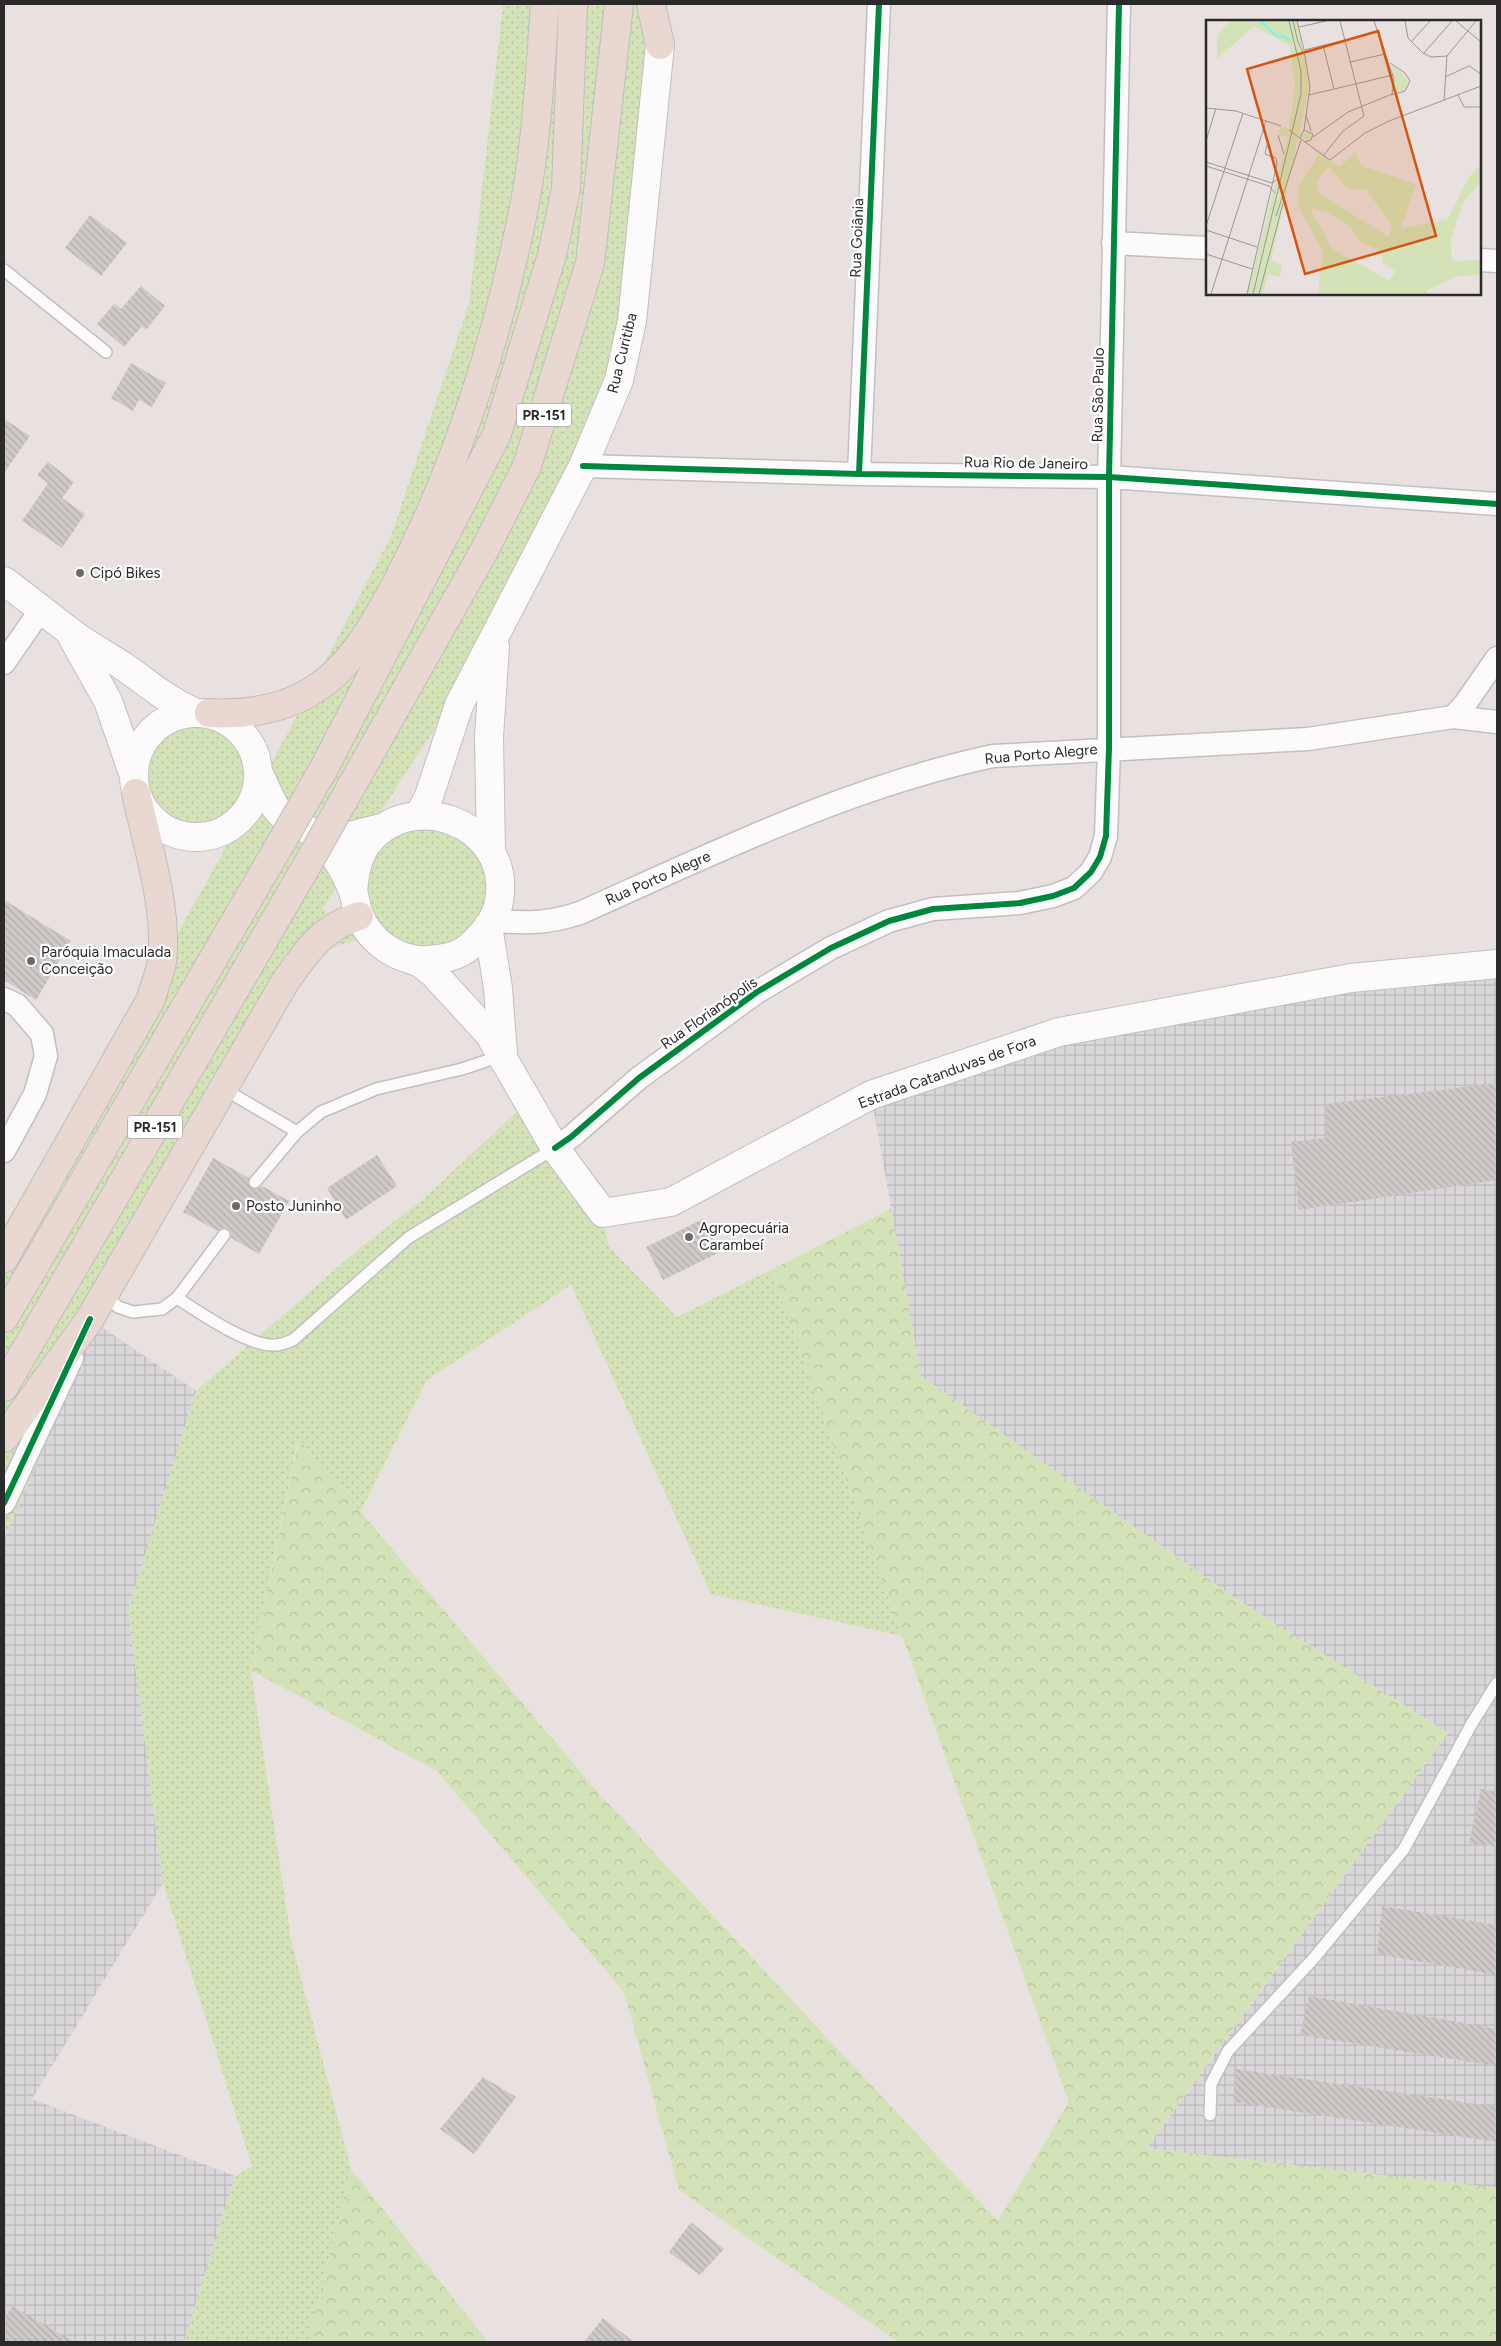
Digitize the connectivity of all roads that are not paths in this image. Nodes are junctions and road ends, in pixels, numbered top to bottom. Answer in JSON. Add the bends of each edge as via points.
{"nodes":[{"id":1,"x":545,"y":4,"type":"edge"},
{"id":2,"x":573,"y":4,"type":"edge"},
{"id":3,"x":618,"y":4,"type":"edge"},
{"id":4,"x":651,"y":4,"type":"edge"},
{"id":5,"x":664,"y":4,"type":"edge"},
{"id":6,"x":879,"y":4,"type":"edge"},
{"id":7,"x":1119,"y":4,"type":"edge"},
{"id":8,"x":660,"y":45,"type":"junction"},
{"id":9,"x":1112,"y":243,"type":"junction"},
{"id":10,"x":1206,"y":248,"type":"edge"},
{"id":11,"x":1481,"y":260,"type":"edge"},
{"id":12,"x":1497,"y":261,"type":"edge"},
{"id":13,"x":4,"y":270,"type":"edge"},
{"id":14,"x":106,"y":352,"type":"dead end"},
{"id":15,"x":583,"y":466,"type":"junction"},
{"id":16,"x":859,"y":474,"type":"junction"},
{"id":17,"x":1109,"y":477,"type":"junction"},
{"id":18,"x":1497,"y":504,"type":"edge"},
{"id":19,"x":4,"y":581,"type":"edge"},
{"id":20,"x":42,"y":608,"type":"junction"},
{"id":21,"x":69,"y":631,"type":"junction"},
{"id":22,"x":496,"y":635,"type":"junction"},
{"id":23,"x":1497,"y":658,"type":"edge"},
{"id":24,"x":4,"y":663,"type":"edge"},
{"id":25,"x":202,"y":712,"type":"junction"},
{"id":26,"x":1453,"y":717,"type":"junction"},
{"id":27,"x":1497,"y":722,"type":"edge"},
{"id":28,"x":1109,"y":748,"type":"junction"},
{"id":29,"x":259,"y":774,"type":"junction"},
{"id":30,"x":135,"y":783,"type":"junction"},
{"id":31,"x":278,"y":810,"type":"junction"},
{"id":32,"x":419,"y":814,"type":"junction"},
{"id":33,"x":385,"y":827,"type":"junction"},
{"id":34,"x":221,"y":832,"type":"junction"},
{"id":35,"x":319,"y":838,"type":"junction"},
{"id":36,"x":491,"y":851,"type":"junction"},
{"id":37,"x":1091,"y":872,"type":"joint"},
{"id":38,"x":356,"y":903,"type":"junction"},
{"id":39,"x":491,"y":924,"type":"junction"},
{"id":40,"x":396,"y":954,"type":"junction"},
{"id":41,"x":1497,"y":964,"type":"edge"},
{"id":42,"x":4,"y":998,"type":"edge"},
{"id":43,"x":503,"y":1055,"type":"junction"},
{"id":44,"x":224,"y":1089,"type":"junction"},
{"id":45,"x":297,"y":1132,"type":"junction"},
{"id":46,"x":555,"y":1148,"type":"junction"},
{"id":47,"x":4,"y":1151,"type":"edge"},
{"id":48,"x":255,"y":1182,"type":"dead end"},
{"id":49,"x":224,"y":1234,"type":"dead end"},
{"id":50,"x":4,"y":1258,"type":"edge"},
{"id":51,"x":104,"y":1294,"type":"junction"},
{"id":52,"x":177,"y":1298,"type":"junction"},
{"id":53,"x":4,"y":1318,"type":"edge"},
{"id":54,"x":90,"y":1319,"type":"junction"},
{"id":55,"x":4,"y":1387,"type":"edge"},
{"id":56,"x":4,"y":1438,"type":"edge"},
{"id":57,"x":4,"y":1503,"type":"edge"},
{"id":58,"x":1497,"y":1683,"type":"edge"},
{"id":59,"x":1210,"y":2115,"type":"dead end"}],
"edges":[{"from":1,"to":25,"type":"highway","via":[[536,115],[524,206],[494,336],[460,437],[406,564],[361,644],[337,672],[316,689],[292,702],[269,709],[229,714]]},
{"from":2,"to":53,"type":"highway","number":"PR-151","bridge":true,"via":[[566,189],[552,254],[497,434],[322,770]]},
{"from":3,"to":55,"type":"highway","number":"PR-151","bridge":true,"via":[[590,263],[528,466],[484,551],[306,867]]},
{"from":4,"to":8,"type":"highway"},
{"from":5,"to":8,"type":"street"},
{"from":6,"to":16,"type":"street","name":"Rua Goiânia"},
{"from":7,"to":9,"type":"street","name":"Rua São Paulo"},
{"from":8,"to":15,"type":"main road","name":"Rua Curitiba","via":[[632,321],[619,380]]},
{"from":9,"to":10,"type":"street"},
{"from":9,"to":17,"type":"street","name":"Rua São Paulo"},
{"from":11,"to":12,"type":"street"},
{"from":13,"to":14,"type":"lane"},
{"from":15,"to":16,"type":"street","name":"Rua Rio de Janeiro"},
{"from":15,"to":22,"type":"main road","name":"Rua Curitiba"},
{"from":16,"to":17,"type":"street","name":"Rua Rio de Janeiro"},
{"from":17,"to":18,"type":"street","name":"Rua Rio de Janeiro"},
{"from":17,"to":28,"type":"street","name":"Rua São Paulo"},
{"from":19,"to":20,"type":"main road"},
{"from":20,"to":21,"type":"main road"},
{"from":20,"to":24,"type":"street"},
{"from":21,"to":25,"type":"main road","via":[[164,697]]},
{"from":21,"to":30,"type":"main road","via":[[108,701]]},
{"from":22,"to":32,"type":"main road","name":"Rua Curitiba","via":[[459,705],[429,796]]},
{"from":22,"to":36,"type":"main road","via":[[489,737]]},
{"from":23,"to":26,"type":"street","via":[[1466,704]]},
{"from":25,"to":29,"type":"main road","via":[[229,721],[246,736],[256,756]]},
{"from":25,"to":30,"type":"main road","via":[[170,719],[147,735],[135,758]]},
{"from":26,"to":27,"type":"street","name":"Rua Porto Alegre"},
{"from":26,"to":28,"type":"street","name":"Rua Porto Alegre","via":[[1308,739]]},
{"from":28,"to":37,"type":"street","name":"Rua São Paulo","via":[[1106,836],[1100,857]]},
{"from":28,"to":39,"type":"street","name":"Rua Porto Alegre","via":[[993,756],[945,766],[795,817],[580,913],[554,921]]},
{"from":29,"to":31,"type":"main road"},
{"from":29,"to":34,"type":"main road","via":[[257,792],[244,816]]},
{"from":30,"to":34,"type":"main road","via":[[145,811],[160,826],[193,837]]},
{"from":30,"to":50,"type":"highway","via":[[157,893],[162,962],[151,998]]},
{"from":31,"to":34,"type":"main road"},
{"from":31,"to":35,"type":"main road"},
{"from":32,"to":33,"type":"main road","via":[[401,818]]},
{"from":32,"to":36,"type":"main road","via":[[440,815],[460,822],[478,834]]},
{"from":33,"to":35,"type":"main road","via":[[348,836]]},
{"from":33,"to":38,"type":"main road","via":[[368,844],[356,866]]},
{"from":35,"to":38,"type":"main road","via":[[336,861]]},
{"from":36,"to":39,"type":"main road","via":[[499,872],[500,893]]},
{"from":37,"to":46,"type":"street","name":"Rua Florianópolis","via":[[1074,888],[1053,896],[1020,903],[934,909],[889,921],[831,948],[757,992],[639,1078]]},
{"from":38,"to":40,"type":"main road","via":[[368,932]]},
{"from":38,"to":44,"type":"highway","via":[[344,921],[328,930],[309,948],[285,982]]},
{"from":39,"to":40,"type":"main road","via":[[465,950],[443,959],[419,960]]},
{"from":39,"to":43,"type":"main road"},
{"from":40,"to":43,"type":"main road","name":"Estrada Catanduvas de Fora","via":[[420,963],[434,974],[489,1034]]},
{"from":41,"to":46,"type":"main road","name":"Estrada Catanduvas de Fora","via":[[1351,978],[1060,1032],[871,1095],[671,1202],[603,1213]]},
{"from":42,"to":47,"type":"street","via":[[17,1005],[42,1034],[46,1056],[35,1094]]},
{"from":43,"to":45,"type":"lane","via":[[462,1069],[376,1089],[320,1112]]},
{"from":43,"to":46,"type":"main road","name":"Estrada Catanduvas de Fora"},
{"from":44,"to":45,"type":"lane"},
{"from":44,"to":51,"type":"highway"},
{"from":45,"to":48,"type":"lane"},
{"from":46,"to":52,"type":"lane","via":[[408,1238],[294,1340],[276,1346],[266,1345],[224,1328]]},
{"from":49,"to":52,"type":"lane"},
{"from":51,"to":52,"type":"lane","via":[[118,1307],[132,1312],[162,1309]]},
{"from":51,"to":54,"type":"highway"},
{"from":54,"to":56,"type":"highway"},
{"from":54,"to":57,"type":"street"},
{"from":58,"to":59,"type":"lane","via":[[1404,1849],[1314,1958],[1228,2051],[1211,2084]]}]}
